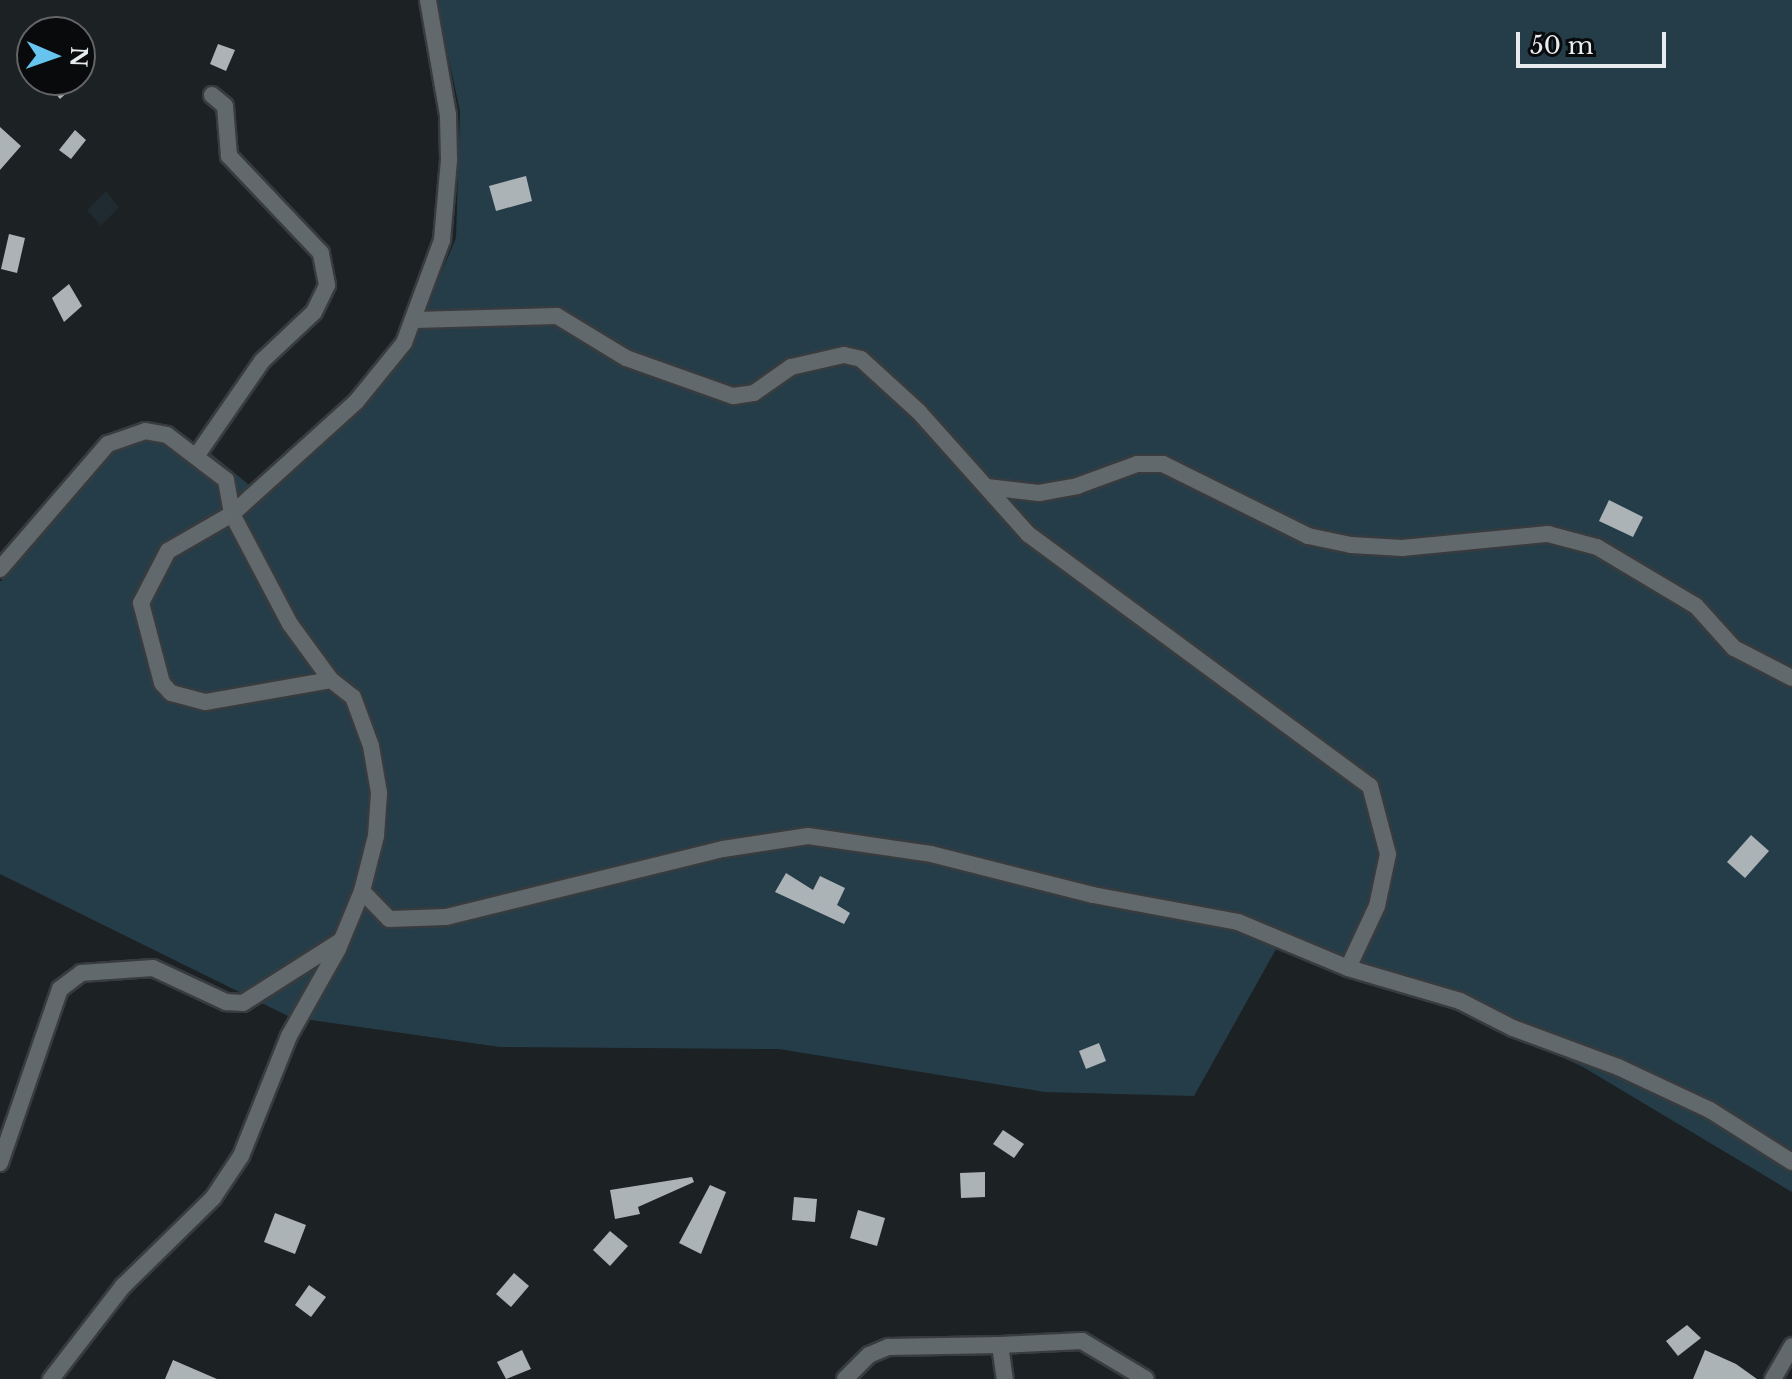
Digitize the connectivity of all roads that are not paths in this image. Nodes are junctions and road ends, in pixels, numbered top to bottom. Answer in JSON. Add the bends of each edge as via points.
{"nodes":[{"id":1,"x":428,"y":0,"type":"edge"},
{"id":2,"x":212,"y":95,"type":"dead end"},
{"id":3,"x":414,"y":320,"type":"junction"},
{"id":4,"x":197,"y":455,"type":"junction"},
{"id":5,"x":987,"y":487,"type":"junction"},
{"id":6,"x":232,"y":514,"type":"junction"},
{"id":7,"x":0,"y":569,"type":"edge"},
{"id":8,"x":1792,"y":678,"type":"edge"},
{"id":9,"x":331,"y":680,"type":"junction"},
{"id":10,"x":362,"y":891,"type":"junction"},
{"id":11,"x":342,"y":940,"type":"junction"},
{"id":12,"x":1348,"y":968,"type":"junction"},
{"id":13,"x":1792,"y":1162,"type":"edge"},
{"id":14,"x":0,"y":1163,"type":"edge"},
{"id":15,"x":1000,"y":1345,"type":"junction"},
{"id":16,"x":1792,"y":1346,"type":"edge"},
{"id":17,"x":51,"y":1379,"type":"edge"},
{"id":18,"x":845,"y":1379,"type":"edge"},
{"id":19,"x":1005,"y":1379,"type":"edge"},
{"id":20,"x":1146,"y":1379,"type":"edge"},
{"id":21,"x":1773,"y":1379,"type":"edge"}],
"edges":[{"from":1,"to":3,"type":"street","via":[[448,115],[449,160],[442,240]]},
{"from":2,"to":4,"type":"street","via":[[225,106],[229,156],[321,253],[327,285],[314,312],[262,361]]},
{"from":3,"to":5,"type":"street","via":[[557,316],[626,358],[733,396],[754,393],[791,367],[844,355],[861,359],[919,412]]},
{"from":3,"to":6,"type":"street","via":[[404,343],[356,402]]},
{"from":4,"to":6,"type":"street","via":[[226,480]]},
{"from":4,"to":7,"type":"street","via":[[167,435],[145,431],[108,444]]},
{"from":5,"to":8,"type":"street","via":[[1039,493],[1077,486],[1137,464],[1163,464],[1308,536],[1351,545],[1402,548],[1548,534],[1597,547],[1696,606],[1734,648]]},
{"from":5,"to":12,"type":"street","via":[[1028,534],[1370,786],[1388,854],[1377,906]]},
{"from":6,"to":9,"type":"street","via":[[290,624]]},
{"from":6,"to":9,"type":"street","via":[[168,551],[141,603],[162,683],[171,693],[205,702]]},
{"from":9,"to":10,"type":"street","via":[[353,697],[371,746],[379,793],[376,836]]},
{"from":10,"to":11,"type":"street"},
{"from":10,"to":12,"type":"street","via":[[389,919],[446,917],[723,849],[808,836],[931,854],[1093,895],[1238,922]]},
{"from":11,"to":14,"type":"street","via":[[243,1003],[226,1002],[153,968],[81,973],[60,989]]},
{"from":11,"to":17,"type":"street","via":[[289,1036],[234,1166],[213,1198],[123,1286]]},
{"from":12,"to":13,"type":"street","via":[[1460,1001],[1513,1028],[1618,1067],[1710,1110]]},
{"from":15,"to":18,"type":"street","via":[[888,1347],[869,1355]]},
{"from":15,"to":19,"type":"street"},
{"from":15,"to":20,"type":"street","via":[[1082,1341]]},
{"from":16,"to":21,"type":"street"}]}
